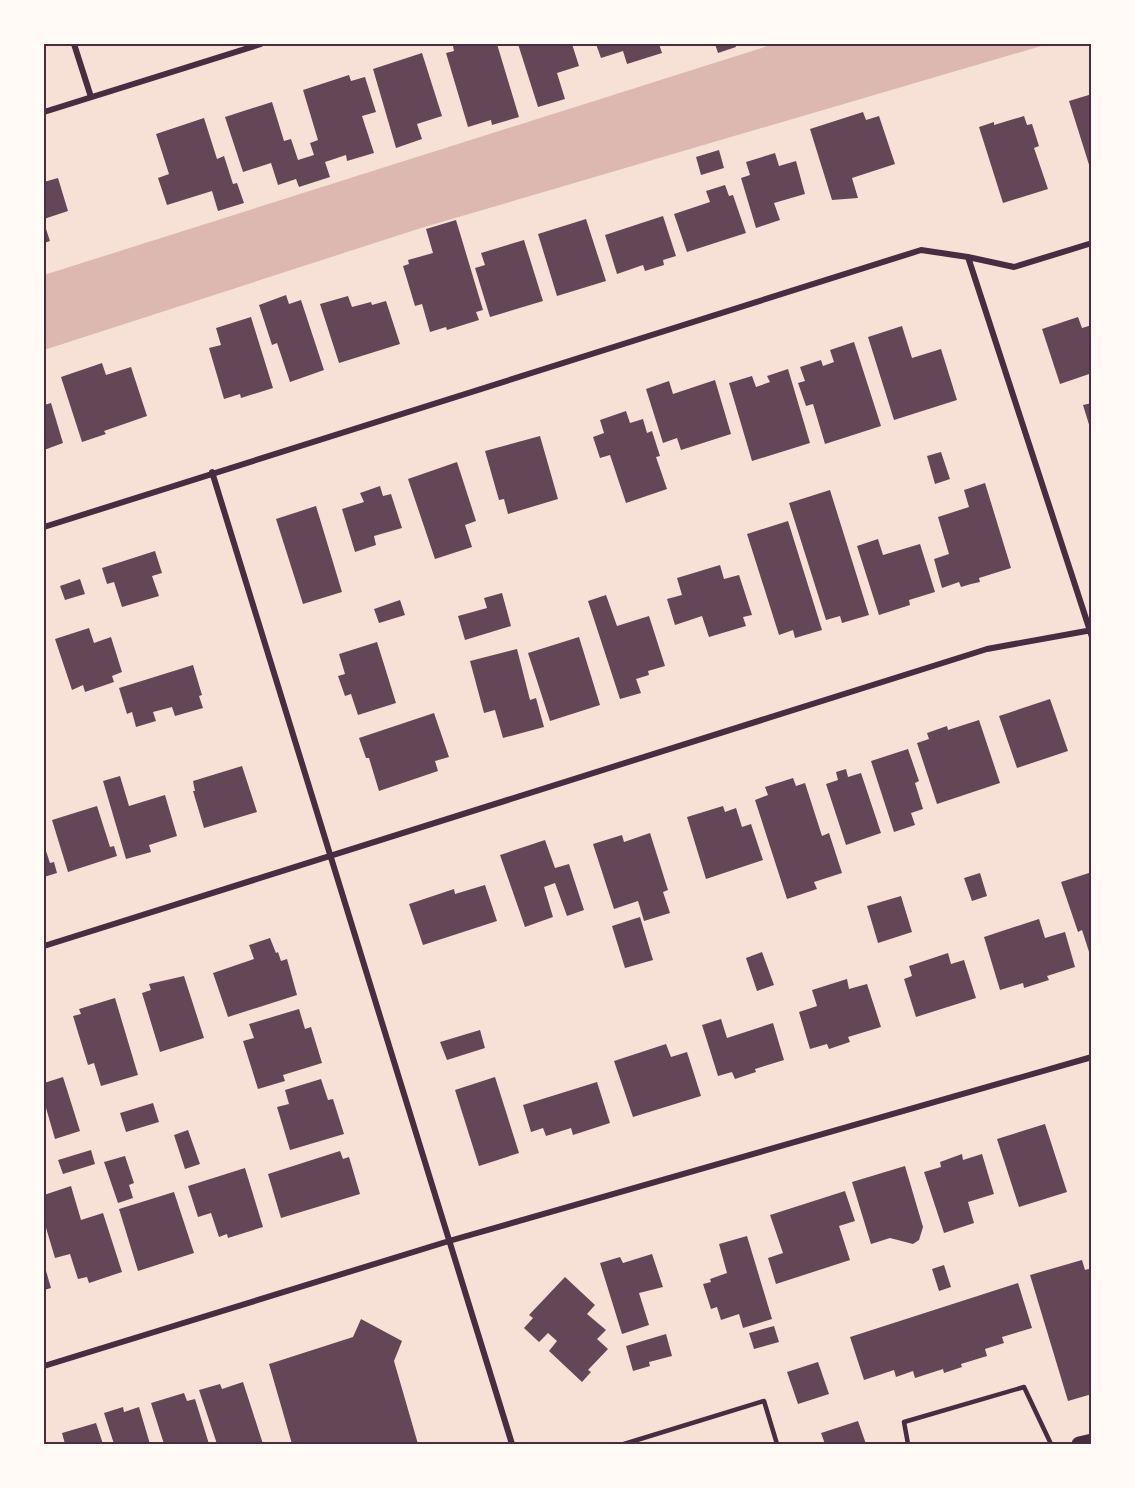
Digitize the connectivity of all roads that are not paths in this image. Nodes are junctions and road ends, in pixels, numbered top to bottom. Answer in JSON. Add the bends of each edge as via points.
{"nodes":[{"id":1,"x":75,"y":44,"type":"edge"},
{"id":2,"x":261,"y":44,"type":"edge"},
{"id":3,"x":91,"y":97,"type":"junction"},
{"id":4,"x":44,"y":112,"type":"edge"},
{"id":5,"x":1092,"y":243,"type":"edge"},
{"id":6,"x":968,"y":257,"type":"junction"},
{"id":7,"x":212,"y":472,"type":"junction"},
{"id":8,"x":44,"y":526,"type":"edge"},
{"id":9,"x":1090,"y":630,"type":"edge"},
{"id":10,"x":1092,"y":637,"type":"edge"},
{"id":11,"x":330,"y":857,"type":"junction"},
{"id":12,"x":44,"y":946,"type":"edge"},
{"id":13,"x":1092,"y":1057,"type":"edge"},
{"id":14,"x":449,"y":1241,"type":"junction"},
{"id":15,"x":44,"y":1366,"type":"edge"},
{"id":16,"x":1092,"y":1441,"type":"edge"},
{"id":17,"x":512,"y":1444,"type":"edge"},
{"id":18,"x":624,"y":1444,"type":"edge"},
{"id":19,"x":777,"y":1444,"type":"edge"},
{"id":20,"x":908,"y":1444,"type":"edge"},
{"id":21,"x":1051,"y":1444,"type":"edge"},
{"id":22,"x":1079,"y":1444,"type":"edge"}],
"edges":[{"from":1,"to":3,"type":"street"},
{"from":2,"to":3,"type":"street"},
{"from":3,"to":4,"type":"street"},
{"from":5,"to":6,"type":"street","via":[[1014,267]]},
{"from":6,"to":7,"type":"street","via":[[921,249]]},
{"from":6,"to":9,"type":"street"},
{"from":7,"to":8,"type":"street"},
{"from":7,"to":11,"type":"street"},
{"from":9,"to":10,"type":"street"},
{"from":9,"to":11,"type":"street","via":[[987,649]]},
{"from":11,"to":12,"type":"street"},
{"from":11,"to":14,"type":"street"},
{"from":13,"to":14,"type":"street"},
{"from":14,"to":15,"type":"street"},
{"from":14,"to":17,"type":"street"},
{"from":16,"to":22,"type":"main road"},
{"from":18,"to":19,"type":"lane","via":[[764,1401]]},
{"from":20,"to":21,"type":"lane","via":[[904,1422],[1024,1387]]}]}
